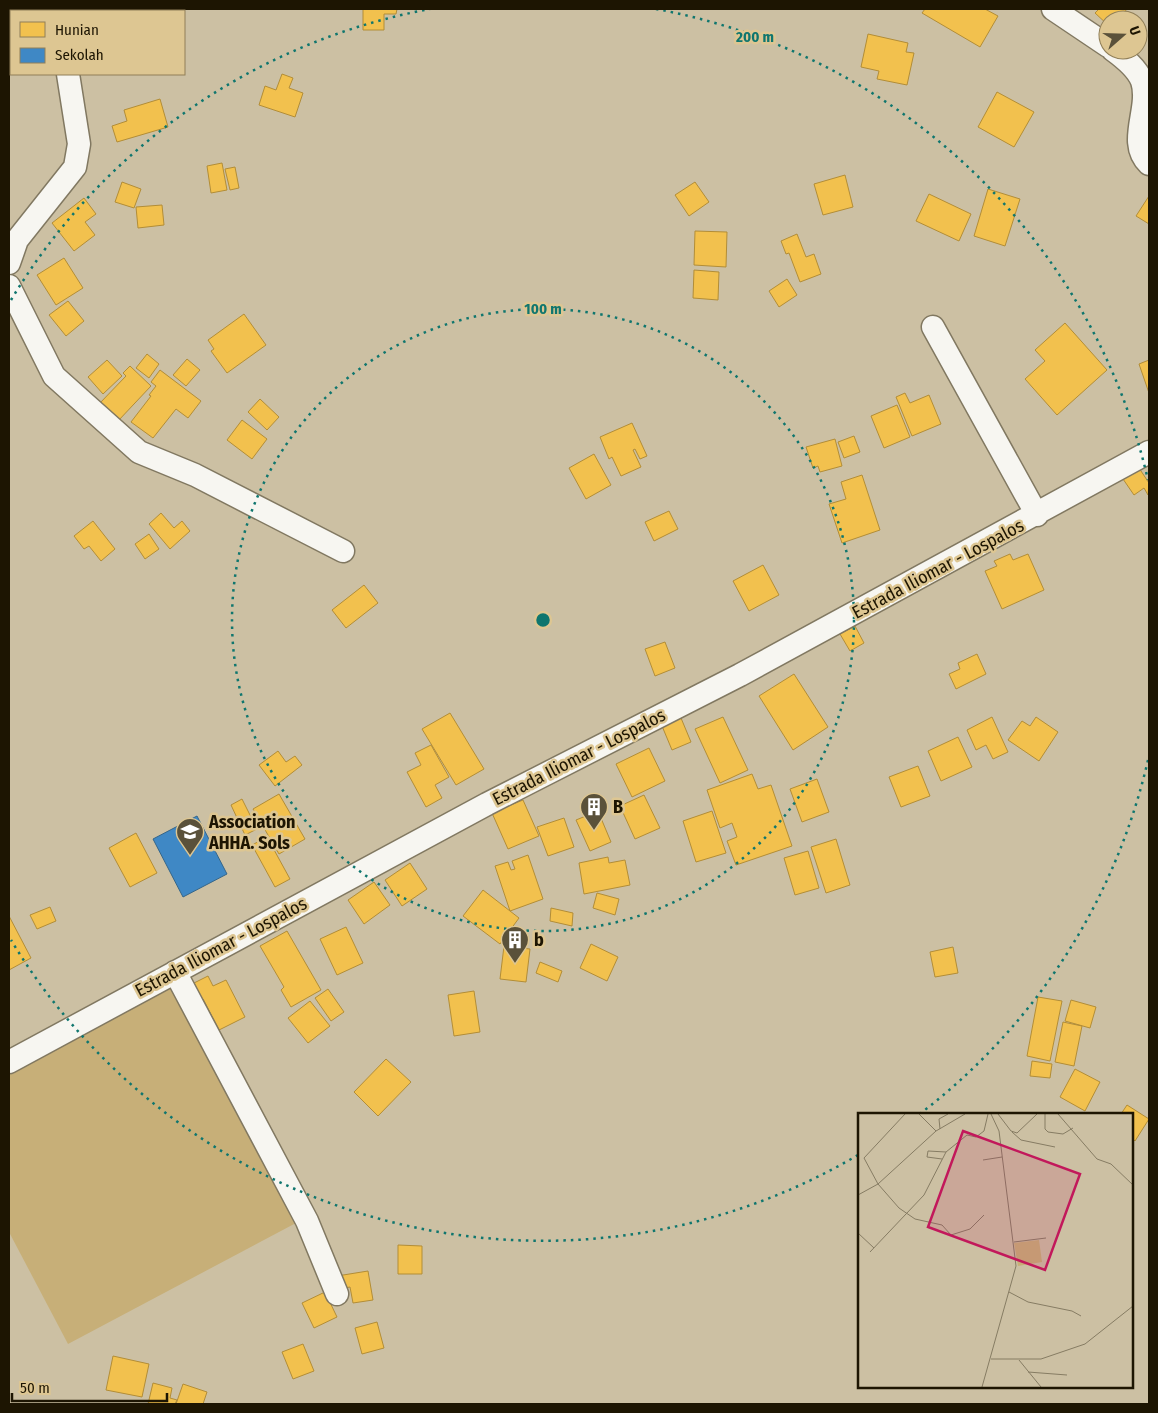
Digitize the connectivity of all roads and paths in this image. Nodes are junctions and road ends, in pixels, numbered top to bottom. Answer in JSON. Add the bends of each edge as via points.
{"nodes":[{"id":1,"x":1052,"y":9,"type":"edge"},
{"id":2,"x":1098,"y":39,"type":"edge"},
{"id":3,"x":1128,"y":60,"type":"edge"},
{"id":4,"x":68,"y":75,"type":"edge"},
{"id":5,"x":1149,"y":164,"type":"edge"},
{"id":6,"x":9,"y":263,"type":"edge"},
{"id":7,"x":9,"y":286,"type":"edge"},
{"id":8,"x":933,"y":327,"type":"dead end"},
{"id":9,"x":1149,"y":452,"type":"edge"},
{"id":10,"x":1037,"y":515,"type":"junction"},
{"id":11,"x":342,"y":551,"type":"dead end"},
{"id":12,"x":175,"y":972,"type":"junction"},
{"id":13,"x":9,"y":1062,"type":"edge"},
{"id":14,"x":337,"y":1294,"type":"dead end"}],
"edges":[{"from":1,"to":2,"type":"street"},
{"from":3,"to":5,"type":"street","via":[[1142,82],[1138,143]]},
{"from":4,"to":6,"type":"street","via":[[79,144],[74,167],[17,240]]},
{"from":7,"to":11,"type":"street","via":[[54,376],[139,452],[195,475]]},
{"from":8,"to":10,"type":"street"},
{"from":9,"to":10,"type":"street","name":"Estrada Iliomar - Lospalos"},
{"from":10,"to":12,"type":"street","name":"Estrada Iliomar - Lospalos"},
{"from":12,"to":13,"type":"street","name":"Estrada Iliomar - Lospalos"},
{"from":12,"to":14,"type":"street","via":[[307,1221]]}]}
